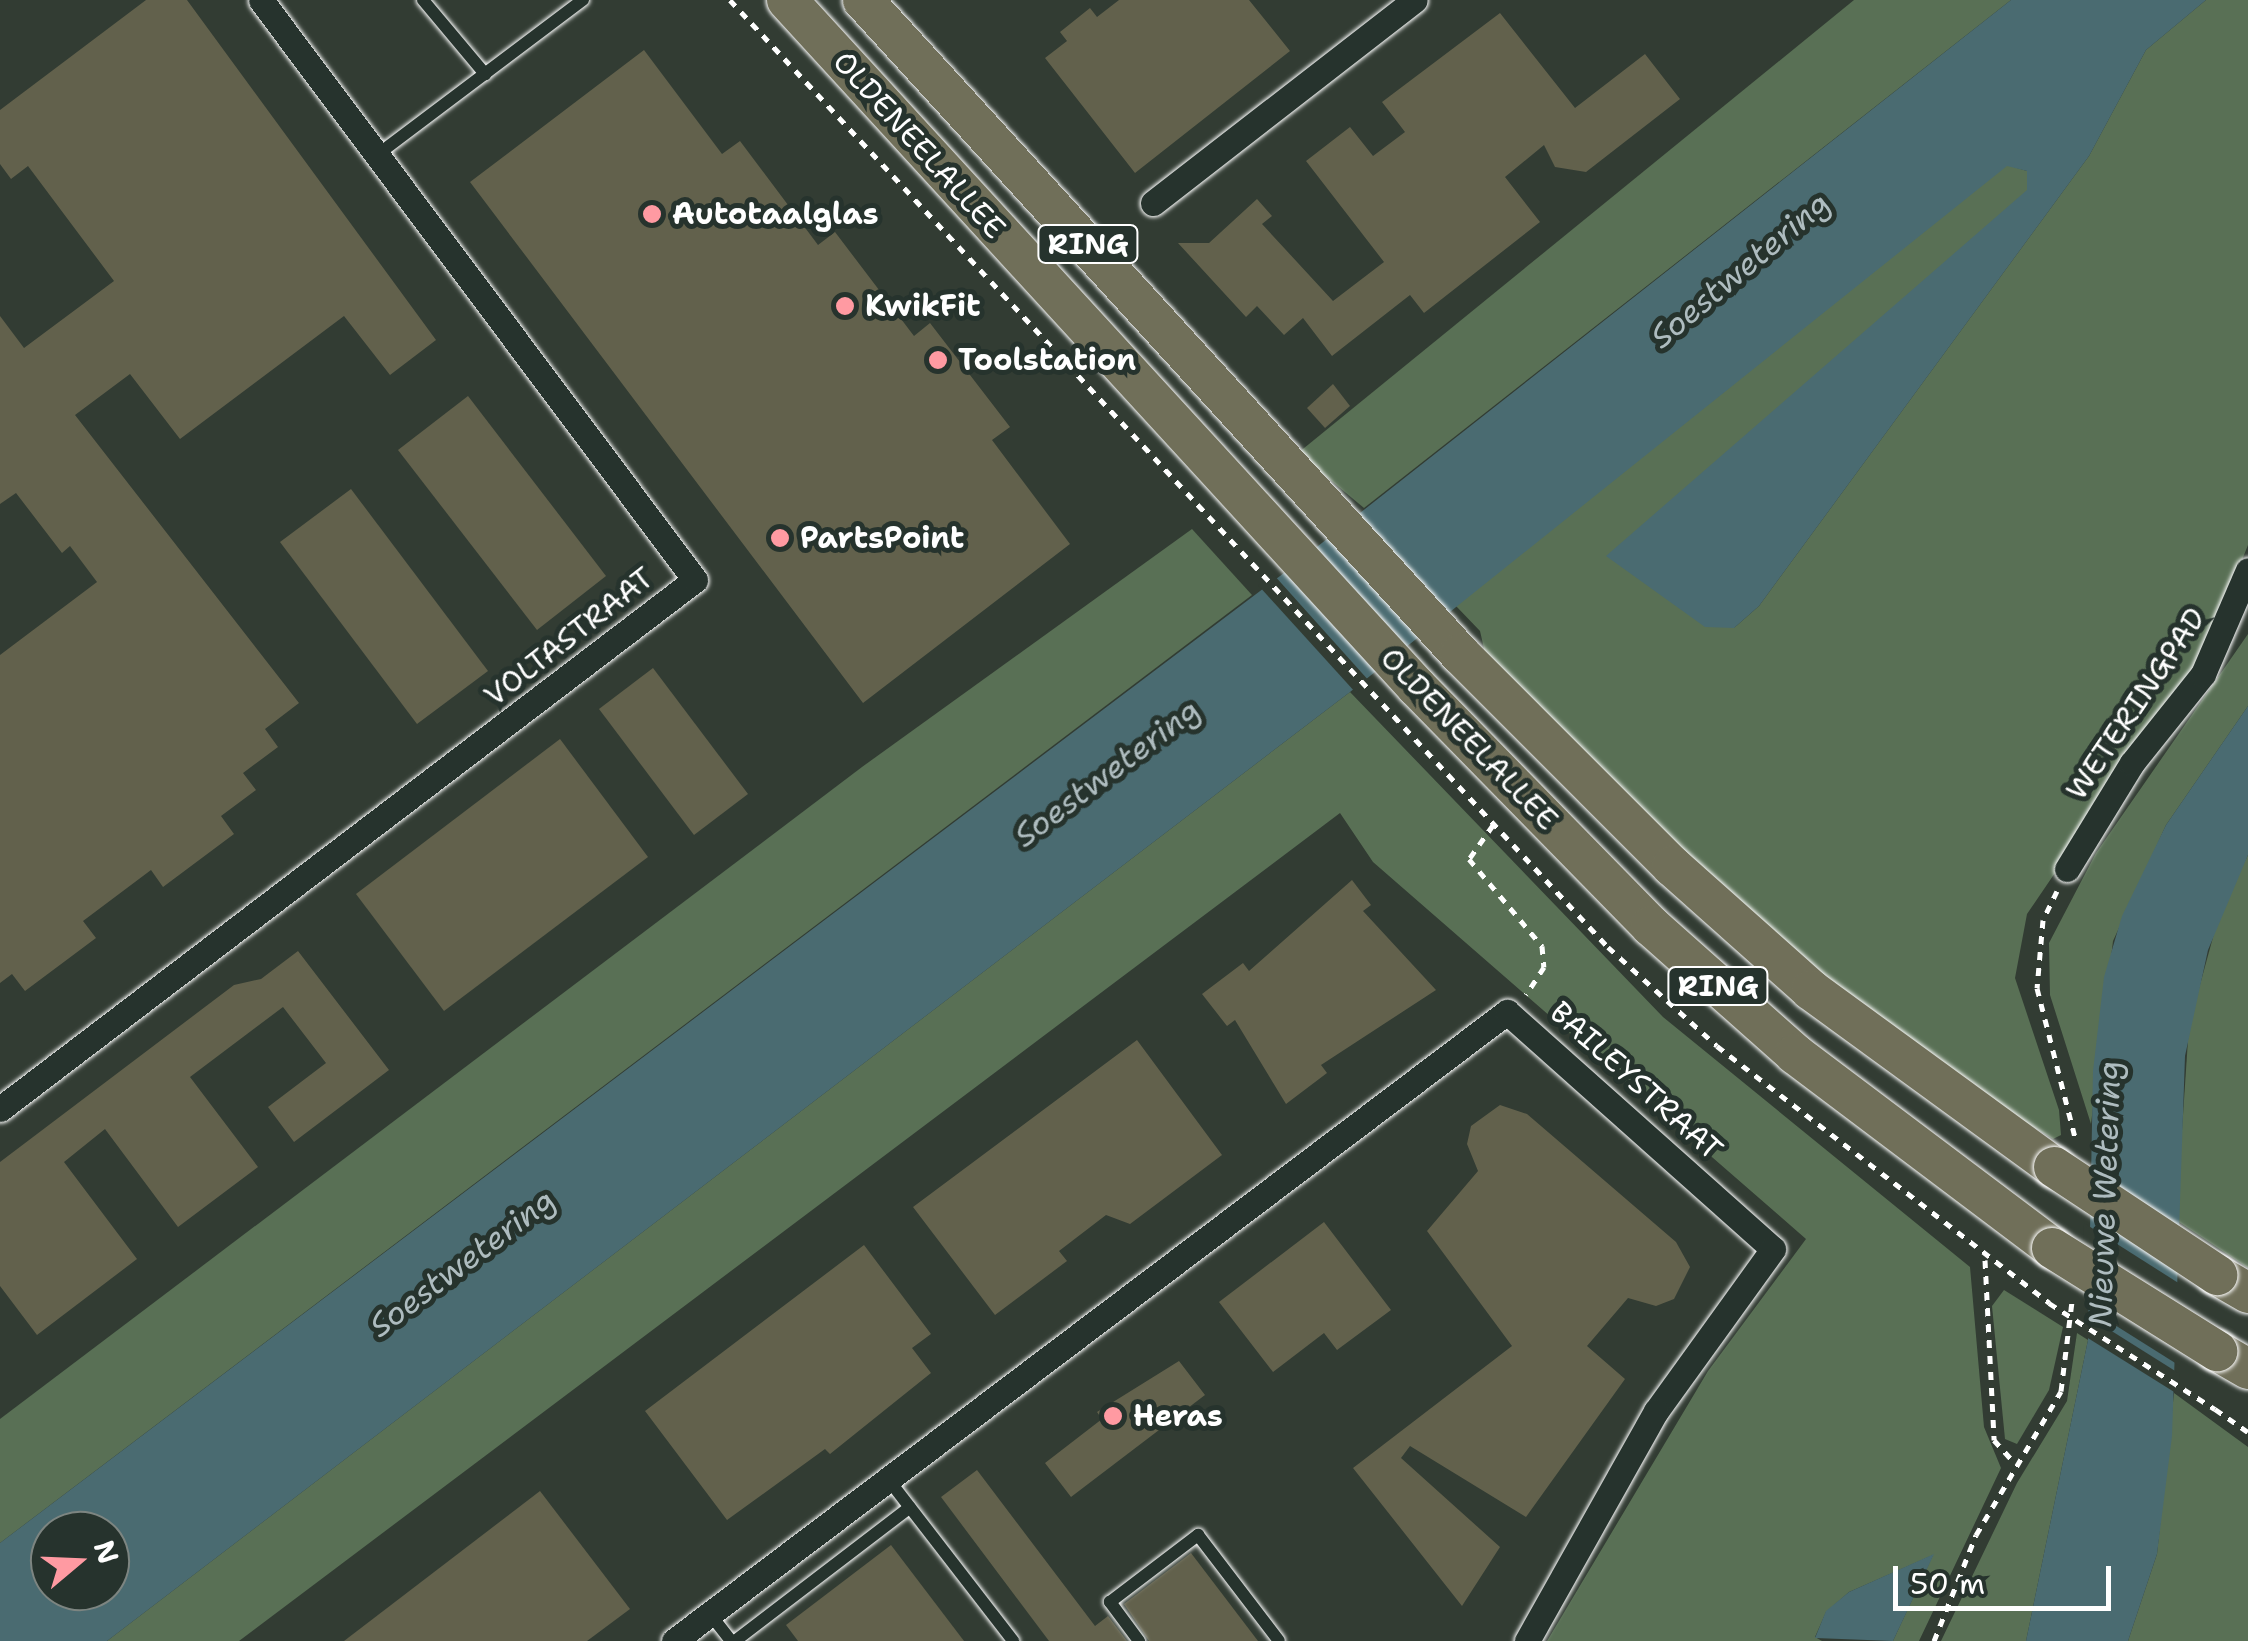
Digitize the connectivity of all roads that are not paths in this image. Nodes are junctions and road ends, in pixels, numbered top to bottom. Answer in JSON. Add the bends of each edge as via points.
{"nodes":[{"id":1,"x":261,"y":0,"type":"edge"},
{"id":2,"x":423,"y":0,"type":"edge"},
{"id":3,"x":583,"y":0,"type":"edge"},
{"id":4,"x":787,"y":0,"type":"edge"},
{"id":5,"x":863,"y":0,"type":"edge"},
{"id":6,"x":1415,"y":0,"type":"edge"},
{"id":7,"x":485,"y":74,"type":"junction"},
{"id":8,"x":377,"y":156,"type":"junction"},
{"id":9,"x":1153,"y":202,"type":"dead end"},
{"id":10,"x":2248,"y":570,"type":"edge"},
{"id":11,"x":2067,"y":869,"type":"dead end"},
{"id":12,"x":0,"y":1109,"type":"edge"},
{"id":13,"x":2233,"y":1284,"type":"edge"},
{"id":14,"x":2232,"y":1360,"type":"edge"},
{"id":15,"x":888,"y":1479,"type":"junction"},
{"id":16,"x":910,"y":1507,"type":"junction"},
{"id":17,"x":710,"y":1614,"type":"junction"},
{"id":18,"x":674,"y":1641,"type":"edge"},
{"id":19,"x":733,"y":1641,"type":"edge"},
{"id":20,"x":1013,"y":1641,"type":"edge"},
{"id":21,"x":1139,"y":1641,"type":"edge"},
{"id":22,"x":1278,"y":1641,"type":"edge"},
{"id":23,"x":1527,"y":1641,"type":"edge"}],
"edges":[{"from":1,"to":8,"type":"street","name":"VOLTASTRAAT"},
{"from":2,"to":7,"type":"lane"},
{"from":3,"to":7,"type":"lane"},
{"from":4,"to":14,"type":"main road","name":"OLDENEELALLEE","number":"RING","bridge":true,"via":[[1252,537],[1401,699],[1781,1041],[2052,1248]]},
{"from":5,"to":13,"type":"main road","name":"OLDENEELALLEE","number":"RING","bridge":true,"via":[[1460,654],[1672,866],[1812,990],[2054,1168]]},
{"from":6,"to":9,"type":"street"},
{"from":7,"to":8,"type":"lane"},
{"from":8,"to":12,"type":"street","name":"VOLTASTRAAT","via":[[695,580]]},
{"from":10,"to":11,"type":"street","name":"WETERINGPAD","via":[[2203,674],[2132,763]]},
{"from":15,"to":16,"type":"lane"},
{"from":15,"to":17,"type":"street","name":"BAILEYSTRAAT"},
{"from":15,"to":23,"type":"street","name":"BAILEYSTRAAT","via":[[1484,1023],[1514,1013],[1774,1249],[1656,1411]]},
{"from":16,"to":19,"type":"lane"},
{"from":16,"to":20,"type":"lane"},
{"from":17,"to":18,"type":"street","name":"BAILEYSTRAAT"},
{"from":17,"to":19,"type":"lane"},
{"from":21,"to":22,"type":"lane","via":[[1110,1602],[1198,1535]]}]}
